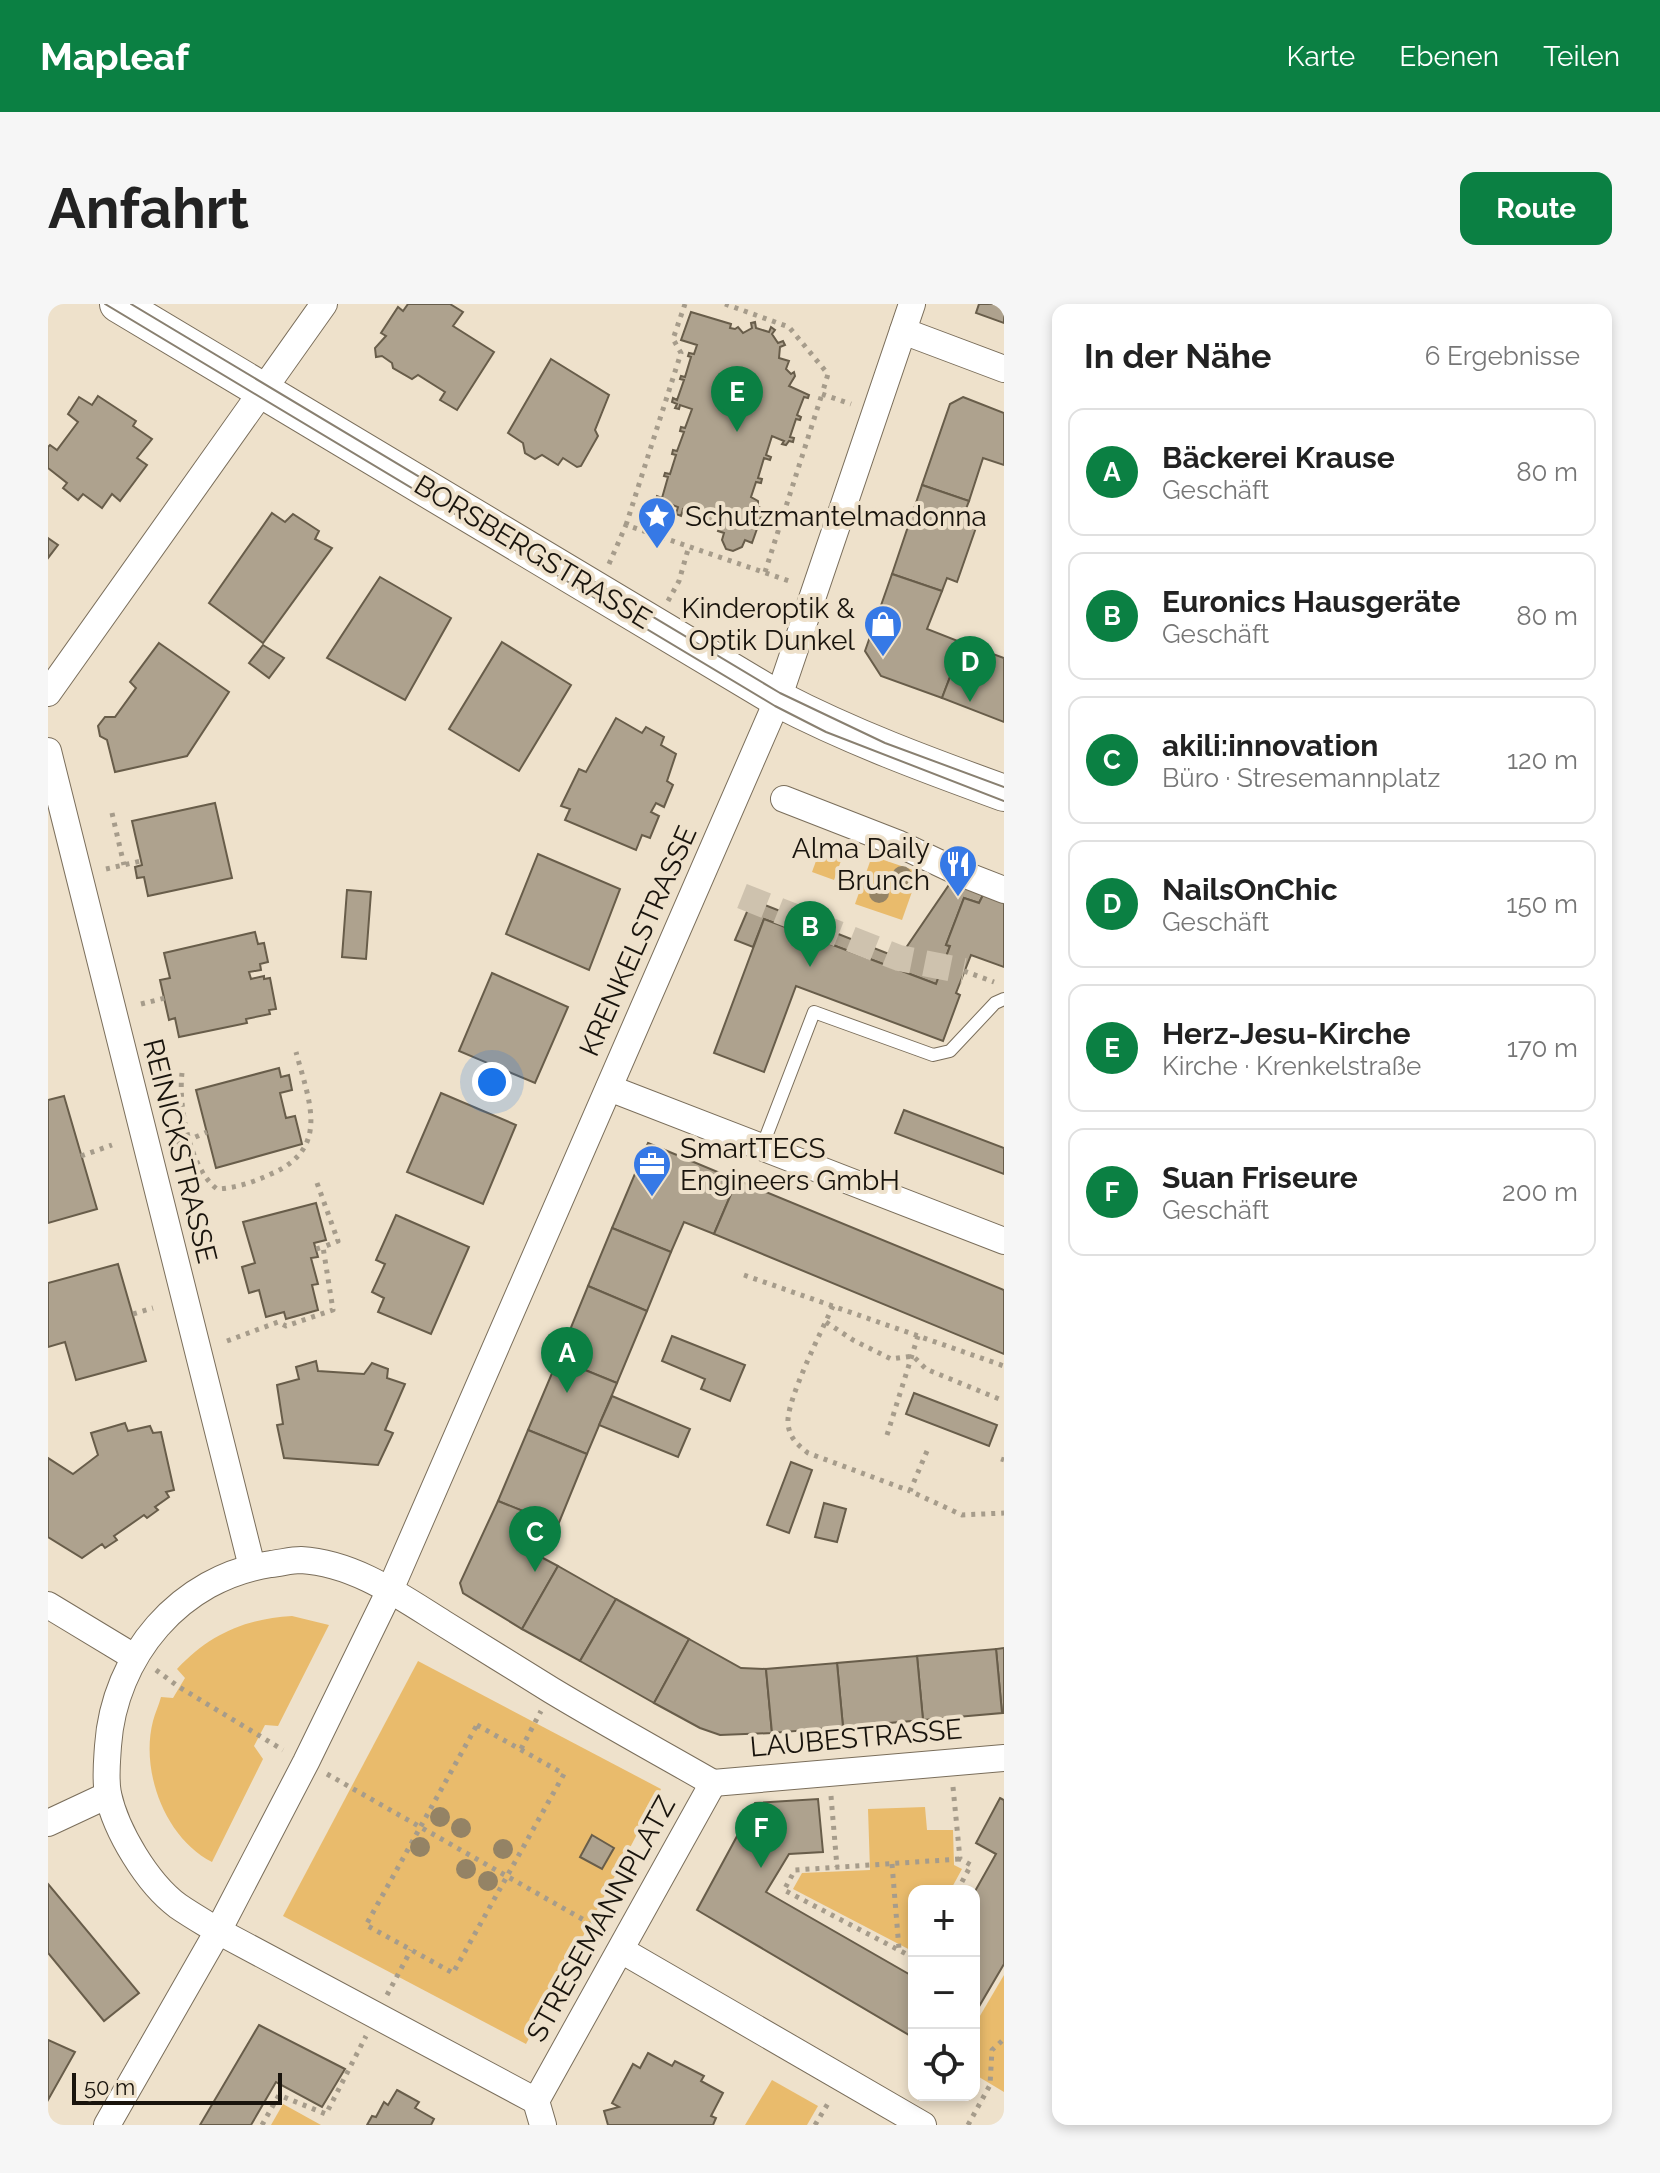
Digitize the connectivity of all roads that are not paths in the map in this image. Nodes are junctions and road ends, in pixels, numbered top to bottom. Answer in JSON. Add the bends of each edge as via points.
{"nodes":[{"id":1,"x":118,"y":304,"type":"edge"},
{"id":2,"x":324,"y":304,"type":"edge"},
{"id":3,"x":912,"y":304,"type":"edge"},
{"id":4,"x":903,"y":331,"type":"junction"},
{"id":5,"x":1004,"y":369,"type":"edge"},
{"id":6,"x":264,"y":391,"type":"junction"},
{"id":7,"x":48,"y":693,"type":"edge"},
{"id":8,"x":778,"y":699,"type":"junction"},
{"id":9,"x":48,"y":751,"type":"edge"},
{"id":10,"x":1004,"y":793,"type":"edge"},
{"id":11,"x":784,"y":799,"type":"dead end"},
{"id":12,"x":1004,"y":890,"type":"edge"},
{"id":13,"x":1004,"y":999,"type":"edge"},
{"id":14,"x":609,"y":1088,"type":"junction"},
{"id":15,"x":762,"y":1147,"type":"junction"},
{"id":16,"x":1004,"y":1241,"type":"edge"},
{"id":17,"x":252,"y":1567,"type":"junction"},
{"id":18,"x":390,"y":1590,"type":"junction"},
{"id":19,"x":48,"y":1605,"type":"edge"},
{"id":20,"x":134,"y":1657,"type":"junction"},
{"id":21,"x":1004,"y":1758,"type":"edge"},
{"id":22,"x":713,"y":1783,"type":"junction"},
{"id":23,"x":108,"y":1795,"type":"junction"},
{"id":24,"x":48,"y":1823,"type":"edge"},
{"id":25,"x":218,"y":1931,"type":"junction"},
{"id":26,"x":621,"y":1950,"type":"junction"},
{"id":27,"x":539,"y":2113,"type":"edge"},
{"id":28,"x":107,"y":2125,"type":"edge"},
{"id":29,"x":923,"y":2125,"type":"edge"}],
"edges":[{"from":1,"to":6,"type":"main road","name":"BORSBERGSTRASSE"},
{"from":2,"to":6,"type":"street"},
{"from":3,"to":4,"type":"street","name":"KRENKELSTRASSE"},
{"from":4,"to":5,"type":"street"},
{"from":4,"to":8,"type":"street","name":"KRENKELSTRASSE"},
{"from":6,"to":7,"type":"street"},
{"from":6,"to":8,"type":"main road","name":"BORSBERGSTRASSE"},
{"from":8,"to":10,"type":"main road","name":"BORSBERGSTRASSE","via":[[883,749]]},
{"from":8,"to":14,"type":"street","name":"KRENKELSTRASSE"},
{"from":9,"to":17,"type":"street","name":"REINICKSTRASSE"},
{"from":11,"to":12,"type":"street"},
{"from":13,"to":15,"type":"lane","via":[[950,1051],[933,1055],[814,1012]]},
{"from":14,"to":15,"type":"street"},
{"from":14,"to":18,"type":"street","name":"KRENKELSTRASSE"},
{"from":15,"to":16,"type":"street"},
{"from":17,"to":18,"type":"street","name":"STRESEMANNPLATZ","via":[[300,1560],[345,1569]]},
{"from":17,"to":20,"type":"street","name":"STRESEMANNPLATZ","via":[[192,1594],[159,1622]]},
{"from":18,"to":22,"type":"street","name":"STRESEMANNPLATZ"},
{"from":18,"to":25,"type":"street"},
{"from":19,"to":20,"type":"street"},
{"from":20,"to":23,"type":"street","name":"STRESEMANNPLATZ","via":[[115,1697]]},
{"from":21,"to":22,"type":"street","name":"LAUBESTRASSE"},
{"from":22,"to":26,"type":"street","name":"STRESEMANNPLATZ"},
{"from":23,"to":24,"type":"street"},
{"from":23,"to":25,"type":"street","name":"STRESEMANNPLATZ","via":[[148,1875],[176,1904]]},
{"from":25,"to":27,"type":"street","name":"STRESEMANNPLATZ","via":[[377,2016]]},
{"from":25,"to":28,"type":"street"},
{"from":26,"to":27,"type":"street","name":"STRESEMANNPLATZ"},
{"from":26,"to":29,"type":"street"}]}
